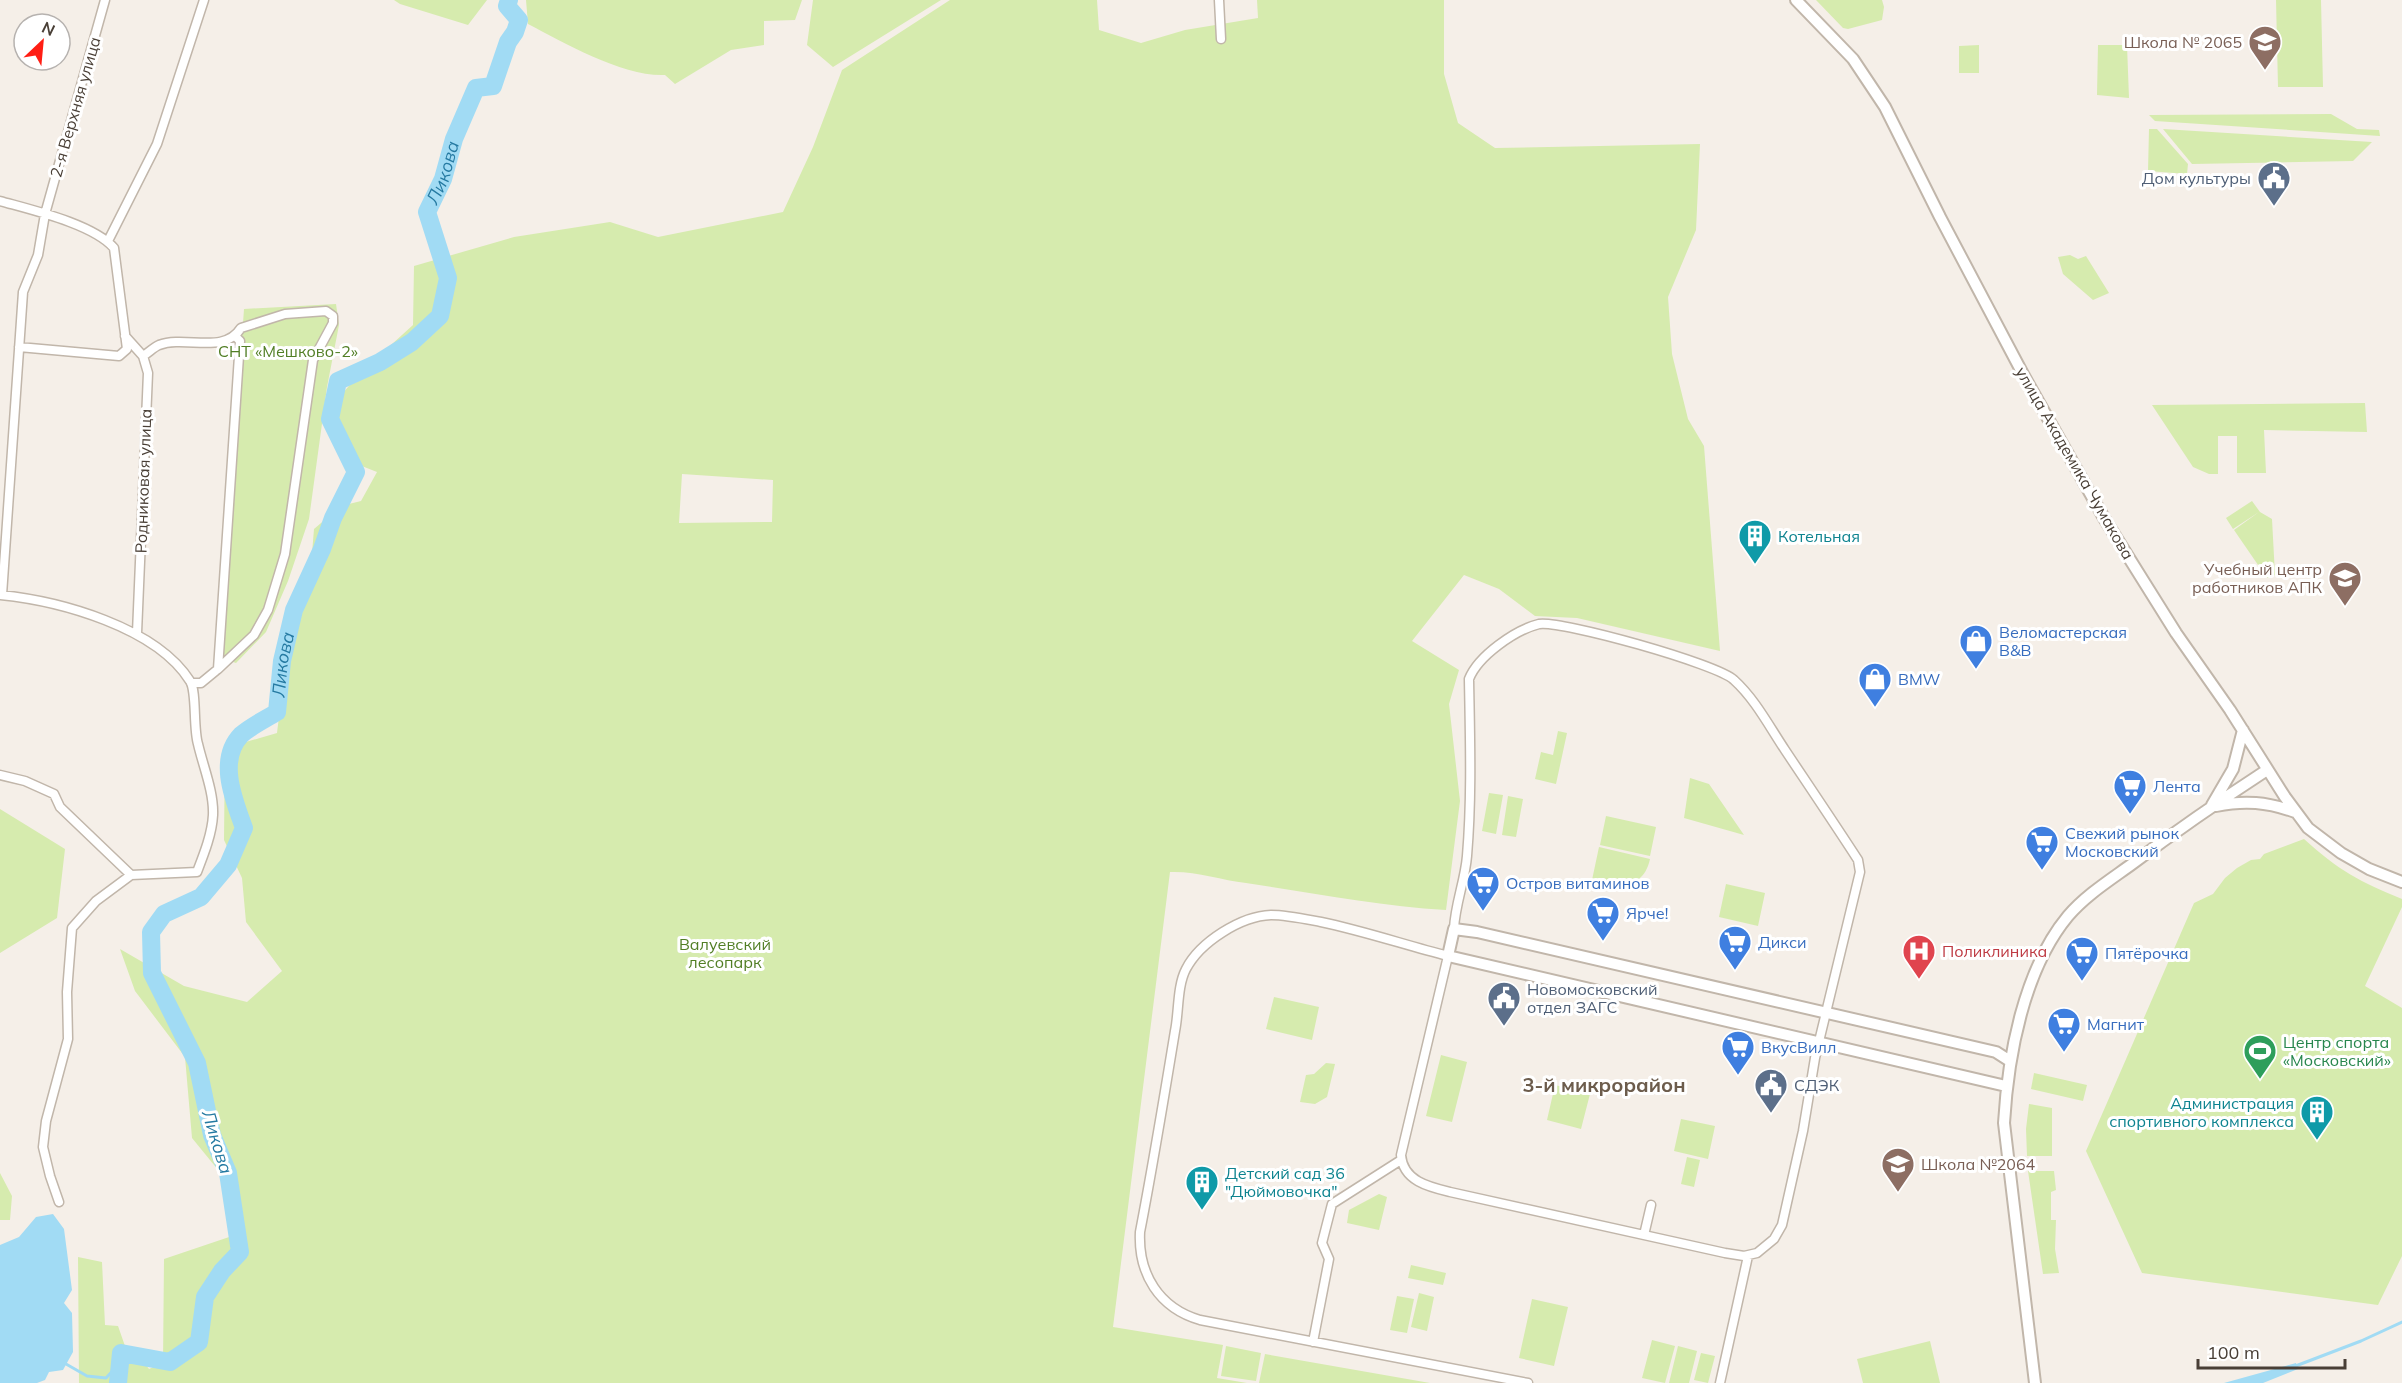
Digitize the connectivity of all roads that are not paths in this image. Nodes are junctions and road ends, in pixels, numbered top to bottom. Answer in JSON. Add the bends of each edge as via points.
{"nodes":[{"id":1,"x":105,"y":0,"type":"edge"},
{"id":2,"x":204,"y":0,"type":"edge"},
{"id":3,"x":1219,"y":0,"type":"edge"},
{"id":4,"x":1796,"y":0,"type":"edge"},
{"id":5,"x":1221,"y":39,"type":"dead end"},
{"id":6,"x":0,"y":201,"type":"edge"},
{"id":7,"x":45,"y":214,"type":"junction"},
{"id":8,"x":108,"y":241,"type":"junction"},
{"id":9,"x":125,"y":336,"type":"junction"},
{"id":10,"x":236,"y":337,"type":"junction"},
{"id":11,"x":19,"y":346,"type":"junction"},
{"id":12,"x":143,"y":356,"type":"junction"},
{"id":13,"x":1,"y":595,"type":"edge"},
{"id":14,"x":137,"y":633,"type":"junction"},
{"id":15,"x":218,"y":669,"type":"junction"},
{"id":16,"x":191,"y":682,"type":"junction"},
{"id":17,"x":2243,"y":730,"type":"junction"},
{"id":18,"x":2267,"y":770,"type":"junction"},
{"id":19,"x":0,"y":775,"type":"edge"},
{"id":20,"x":2210,"y":807,"type":"junction"},
{"id":21,"x":2295,"y":812,"type":"junction"},
{"id":22,"x":131,"y":875,"type":"junction"},
{"id":23,"x":2402,"y":882,"type":"edge"},
{"id":24,"x":1454,"y":929,"type":"junction"},
{"id":25,"x":1448,"y":956,"type":"junction"},
{"id":26,"x":1827,"y":1013,"type":"junction"},
{"id":27,"x":1820,"y":1043,"type":"junction"},
{"id":28,"x":2010,"y":1061,"type":"junction"},
{"id":29,"x":2007,"y":1086,"type":"junction"},
{"id":30,"x":1401,"y":1160,"type":"junction"},
{"id":31,"x":59,"y":1202,"type":"dead end"},
{"id":32,"x":1651,"y":1205,"type":"dead end"},
{"id":33,"x":1644,"y":1235,"type":"junction"},
{"id":34,"x":1748,"y":1256,"type":"junction"},
{"id":35,"x":1313,"y":1342,"type":"junction"},
{"id":36,"x":1528,"y":1383,"type":"edge"},
{"id":37,"x":1720,"y":1383,"type":"edge"},
{"id":38,"x":2035,"y":1383,"type":"edge"}],
"edges":[{"from":1,"to":7,"type":"street","name":"2-я Верхняя улица"},
{"from":2,"to":8,"type":"street","via":[[157,144]]},
{"from":3,"to":5,"type":"street"},
{"from":4,"to":17,"type":"street","name":"улица Академика Чумакова","via":[[1853,59],[1885,107],[2024,376],[2089,492],[2176,633]]},
{"from":6,"to":7,"type":"street"},
{"from":7,"to":8,"type":"street"},
{"from":7,"to":11,"type":"street","name":"2-я Верхняя улица","via":[[38,255],[23,292]]},
{"from":8,"to":9,"type":"street","via":[[114,248]]},
{"from":9,"to":11,"type":"street","via":[[127,349],[119,356]]},
{"from":9,"to":12,"type":"street"},
{"from":10,"to":12,"type":"street","via":[[221,343],[160,345]]},
{"from":10,"to":15,"type":"street","via":[[240,341]]},
{"from":10,"to":15,"type":"street","via":[[241,328],[285,314],[326,311],[333,316],[313,360],[285,554],[271,602],[254,635]]},
{"from":11,"to":13,"type":"street","name":"2-я Верхняя улица"},
{"from":12,"to":14,"type":"street","name":"Родниковая улица","via":[[148,373]]},
{"from":13,"to":14,"type":"street","via":[[82,611]]},
{"from":14,"to":16,"type":"street"},
{"from":15,"to":16,"type":"street","via":[[201,683]]},
{"from":16,"to":22,"type":"street","via":[[194,730],[213,814],[207,847],[197,872]]},
{"from":17,"to":18,"type":"street","name":"улица Академика Чумакова"},
{"from":17,"to":20,"type":"street","via":[[2233,769]]},
{"from":18,"to":20,"type":"street"},
{"from":18,"to":21,"type":"street","name":"улица Академика Чумакова"},
{"from":19,"to":22,"type":"street","via":[[54,794],[60,807]]},
{"from":20,"to":21,"type":"street","via":[[2254,802]]},
{"from":20,"to":28,"type":"street","via":[[2083,900],[2068,917],[2036,970]]},
{"from":21,"to":23,"type":"street","name":"улица Академика Чумакова","via":[[2308,828],[2340,853]]},
{"from":22,"to":31,"type":"street","via":[[96,901],[72,928],[68,1039],[46,1121],[44,1147]]},
{"from":24,"to":25,"type":"street"},
{"from":24,"to":26,"type":"street"},
{"from":24,"to":26,"type":"street","via":[[1466,872],[1471,808],[1469,679],[1477,664],[1514,635],[1543,624],[1566,627],[1723,672],[1754,702],[1859,866],[1856,894]]},
{"from":25,"to":27,"type":"street"},
{"from":25,"to":30,"type":"street"},
{"from":25,"to":35,"type":"street","via":[[1371,933],[1282,916],[1249,918],[1219,933],[1193,958],[1182,977],[1140,1232],[1139,1252],[1148,1278],[1176,1310],[1200,1320]]},
{"from":26,"to":27,"type":"street"},
{"from":26,"to":28,"type":"street","via":[[1996,1052]]},
{"from":27,"to":29,"type":"street"},
{"from":27,"to":34,"type":"street","via":[[1782,1225],[1767,1246]]},
{"from":28,"to":29,"type":"street"},
{"from":29,"to":38,"type":"street","via":[[2005,1142]]},
{"from":30,"to":33,"type":"street","via":[[1410,1176],[1428,1187]]},
{"from":30,"to":35,"type":"street","via":[[1332,1204],[1322,1244],[1329,1259]]},
{"from":32,"to":33,"type":"street"},
{"from":33,"to":34,"type":"street"},
{"from":34,"to":37,"type":"street"},
{"from":35,"to":36,"type":"street"}]}
